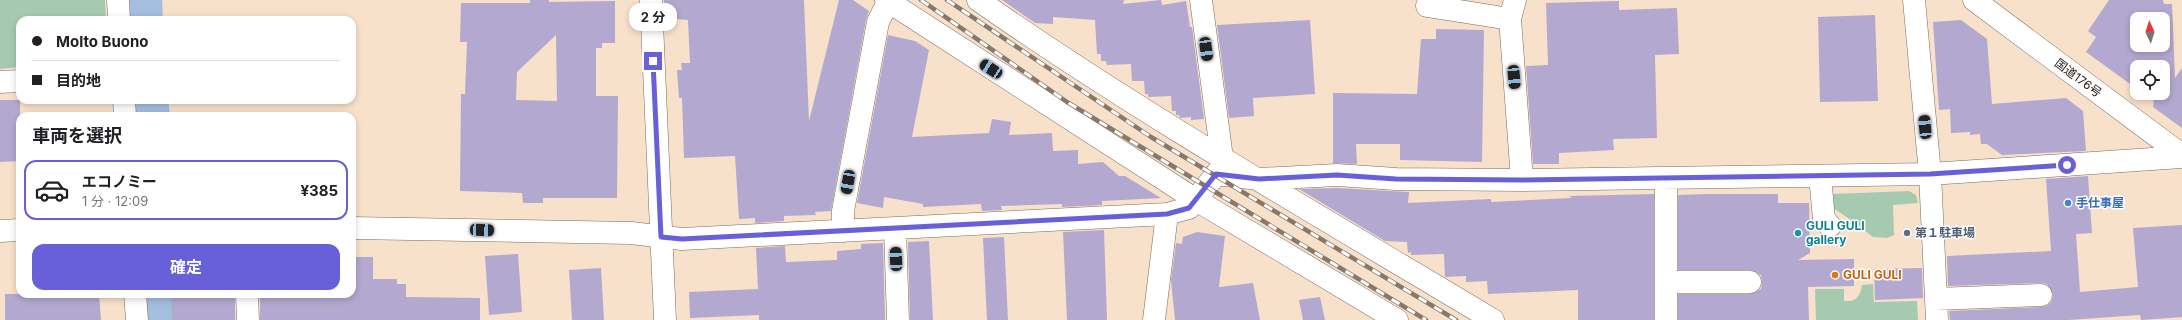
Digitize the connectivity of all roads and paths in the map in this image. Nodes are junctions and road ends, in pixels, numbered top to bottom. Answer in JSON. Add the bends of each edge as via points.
{"nodes":[{"id":1,"x":118,"y":0,"type":"edge"},
{"id":2,"x":651,"y":0,"type":"edge"},
{"id":3,"x":978,"y":0,"type":"edge"},
{"id":4,"x":1201,"y":0,"type":"edge"},
{"id":5,"x":1914,"y":0,"type":"edge"},
{"id":6,"x":1974,"y":0,"type":"edge"},
{"id":7,"x":887,"y":1,"type":"edge"},
{"id":8,"x":1427,"y":6,"type":"dead end"},
{"id":9,"x":1513,"y":9,"type":"edge"},
{"id":10,"x":119,"y":16,"type":"edge"},
{"id":11,"x":16,"y":80,"type":"edge"},
{"id":12,"x":0,"y":82,"type":"edge"},
{"id":13,"x":2182,"y":156,"type":"edge"},
{"id":14,"x":1221,"y":164,"type":"junction"},
{"id":15,"x":1930,"y":174,"type":"junction"},
{"id":16,"x":1820,"y":176,"type":"junction"},
{"id":17,"x":1666,"y":178,"type":"junction"},
{"id":18,"x":1259,"y":179,"type":"junction"},
{"id":19,"x":1522,"y":180,"type":"junction"},
{"id":20,"x":1196,"y":200,"type":"junction"},
{"id":21,"x":1167,"y":214,"type":"junction"},
{"id":22,"x":1830,"y":226,"type":"dead end"},
{"id":23,"x":356,"y":228,"type":"edge"},
{"id":24,"x":895,"y":228,"type":"junction"},
{"id":25,"x":16,"y":230,"type":"edge"},
{"id":26,"x":0,"y":231,"type":"edge"},
{"id":27,"x":843,"y":231,"type":"junction"},
{"id":28,"x":661,"y":237,"type":"junction"},
{"id":29,"x":1666,"y":282,"type":"junction"},
{"id":30,"x":1750,"y":282,"type":"dead end"},
{"id":31,"x":2041,"y":295,"type":"dead end"},
{"id":32,"x":135,"y":298,"type":"edge"},
{"id":33,"x":247,"y":298,"type":"edge"},
{"id":34,"x":1937,"y":310,"type":"edge"},
{"id":35,"x":137,"y":320,"type":"edge"},
{"id":36,"x":248,"y":320,"type":"edge"},
{"id":37,"x":664,"y":320,"type":"edge"},
{"id":38,"x":898,"y":320,"type":"edge"},
{"id":39,"x":1154,"y":320,"type":"edge"},
{"id":40,"x":1397,"y":320,"type":"edge"},
{"id":41,"x":1493,"y":320,"type":"edge"},
{"id":42,"x":1666,"y":320,"type":"edge"}],
"edges":[{"from":1,"to":10,"type":"main road"},
{"from":2,"to":28,"type":"main road"},
{"from":3,"to":14,"type":"main road"},
{"from":4,"to":14,"type":"main road"},
{"from":5,"to":15,"type":"main road"},
{"from":6,"to":13,"type":"main road","name":"国道176号"},
{"from":7,"to":20,"type":"main road"},
{"from":7,"to":27,"type":"main road","via":[[878,22],[843,211]]},
{"from":8,"to":9,"type":"main road"},
{"from":9,"to":19,"type":"main road"},
{"from":11,"to":12,"type":"main road"},
{"from":13,"to":15,"type":"main road"},
{"from":14,"to":18,"type":"main road"},
{"from":14,"to":20,"type":"main road"},
{"from":15,"to":16,"type":"main road"},
{"from":15,"to":34,"type":"main road"},
{"from":16,"to":17,"type":"main road"},
{"from":16,"to":22,"type":"main road","via":[[1824,219]]},
{"from":17,"to":19,"type":"main road"},
{"from":17,"to":29,"type":"main road"},
{"from":18,"to":19,"type":"main road","via":[[1337,175],[1396,179]]},
{"from":18,"to":41,"type":"main road"},
{"from":20,"to":21,"type":"main road","via":[[1189,208]]},
{"from":20,"to":40,"type":"main road"},
{"from":21,"to":24,"type":"main road"},
{"from":21,"to":39,"type":"main road"},
{"from":23,"to":28,"type":"main road","via":[[631,233]]},
{"from":24,"to":27,"type":"main road"},
{"from":24,"to":38,"type":"main road"},
{"from":25,"to":26,"type":"main road"},
{"from":27,"to":28,"type":"main road","via":[[682,239]]},
{"from":28,"to":37,"type":"main road"},
{"from":29,"to":30,"type":"main road"},
{"from":29,"to":42,"type":"main road"},
{"from":31,"to":34,"type":"main road"},
{"from":32,"to":35,"type":"main road"},
{"from":33,"to":36,"type":"main road"}]}
